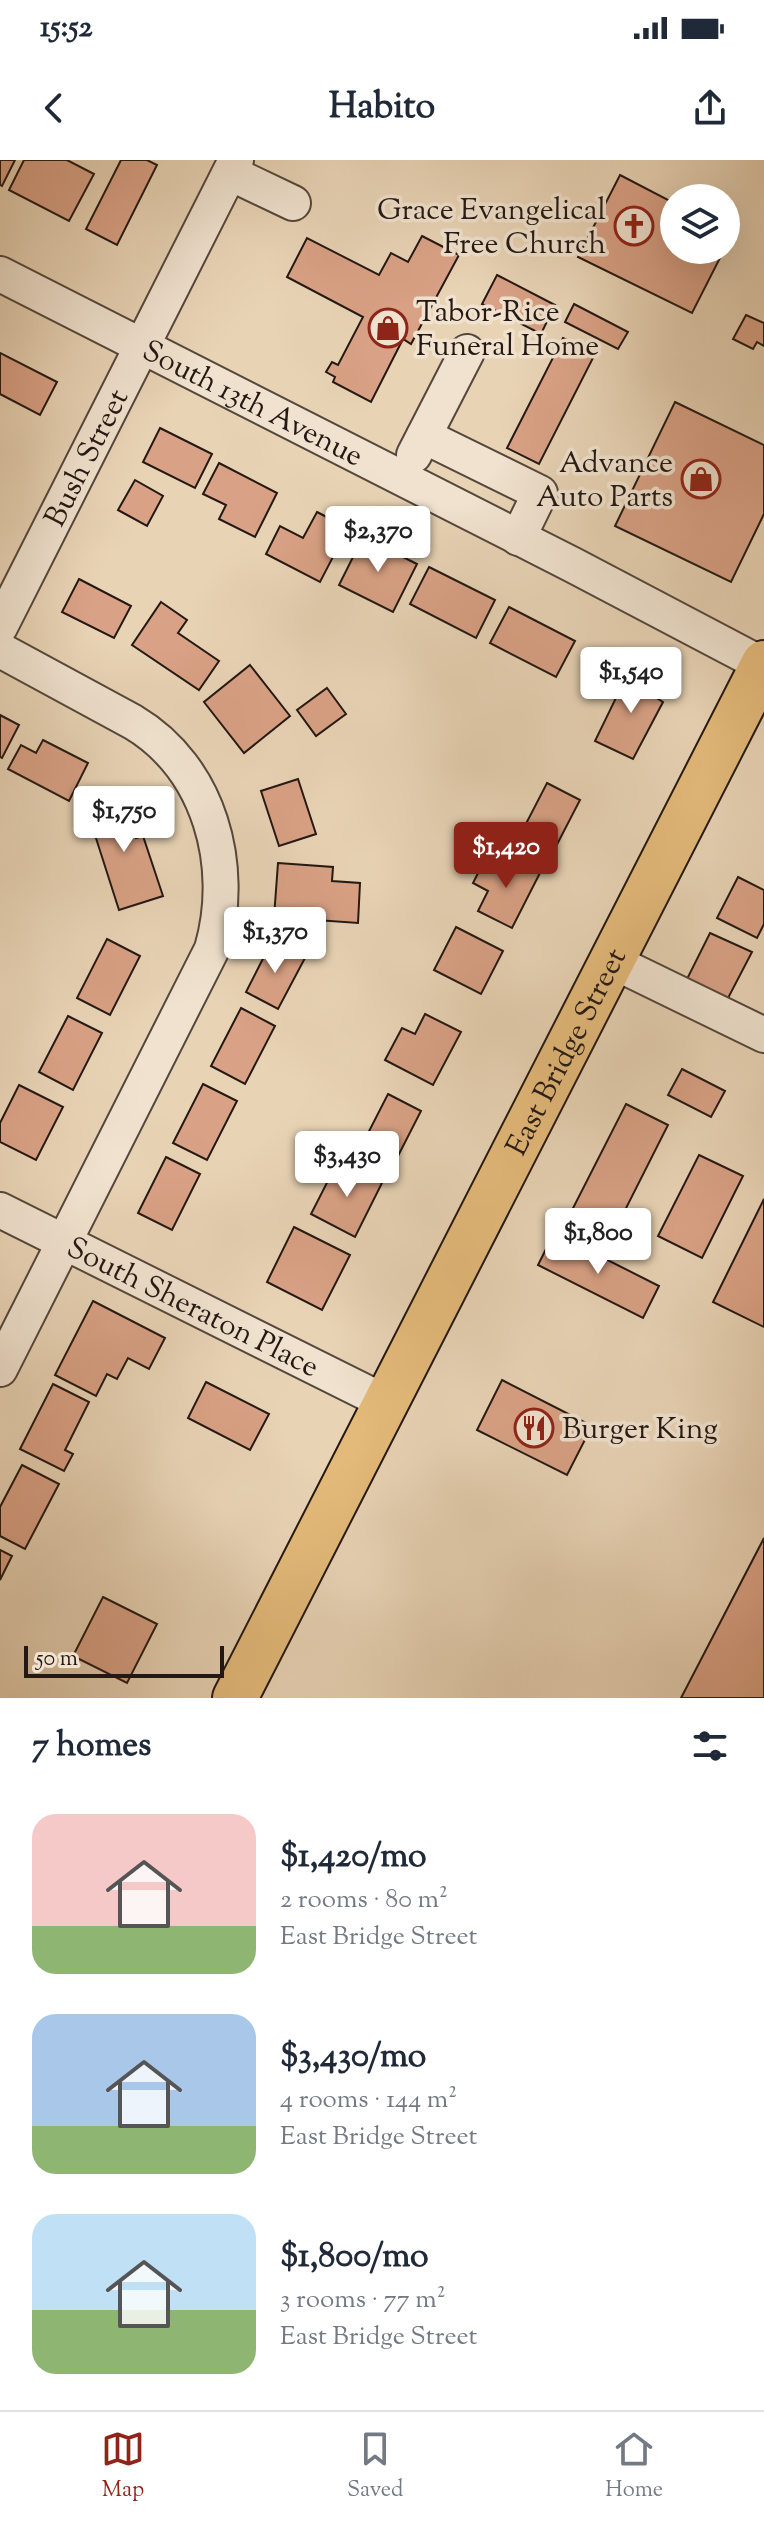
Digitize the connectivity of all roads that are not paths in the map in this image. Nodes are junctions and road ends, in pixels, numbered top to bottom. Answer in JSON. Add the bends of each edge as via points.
{"nodes":[{"id":1,"x":233,"y":166,"type":"edge"},
{"id":2,"x":293,"y":203,"type":"dead end"},
{"id":3,"x":0,"y":274,"type":"edge"},
{"id":4,"x":140,"y":346,"type":"junction"},
{"id":5,"x":467,"y":352,"type":"dead end"},
{"id":6,"x":424,"y":436,"type":"junction"},
{"id":7,"x":402,"y":478,"type":"junction"},
{"id":8,"x":518,"y":538,"type":"junction"},
{"id":9,"x":0,"y":627,"type":"edge"},
{"id":10,"x":0,"y":650,"type":"edge"},
{"id":11,"x":762,"y":672,"type":"edge"},
{"id":12,"x":612,"y":961,"type":"junction"},
{"id":13,"x":764,"y":1035,"type":"edge"},
{"id":14,"x":0,"y":1210,"type":"edge"},
{"id":15,"x":66,"y":1243,"type":"junction"},
{"id":16,"x":0,"y":1369,"type":"edge"},
{"id":17,"x":387,"y":1403,"type":"junction"},
{"id":18,"x":235,"y":1698,"type":"edge"}],
"edges":[{"from":1,"to":2,"type":"street"},
{"from":1,"to":4,"type":"street","name":"Bush Street"},
{"from":3,"to":4,"type":"street","name":"South 13th Avenue"},
{"from":4,"to":7,"type":"street","name":"South 13th Avenue"},
{"from":4,"to":9,"type":"street","name":"Bush Street"},
{"from":5,"to":6,"type":"street"},
{"from":6,"to":7,"type":"street"},
{"from":6,"to":8,"type":"street","via":[[540,493]]},
{"from":7,"to":8,"type":"street","name":"South 13th Avenue"},
{"from":8,"to":11,"type":"street","name":"South 13th Avenue"},
{"from":10,"to":15,"type":"street","via":[[133,722],[170,750],[202,797],[222,878],[212,949]]},
{"from":11,"to":12,"type":"main road","name":"East Bridge Street"},
{"from":12,"to":13,"type":"street"},
{"from":12,"to":17,"type":"main road","name":"East Bridge Street"},
{"from":14,"to":15,"type":"street","name":"South Sheraton Place"},
{"from":15,"to":16,"type":"street"},
{"from":15,"to":17,"type":"street","name":"South Sheraton Place"},
{"from":17,"to":18,"type":"main road","name":"East Bridge Street"}]}
